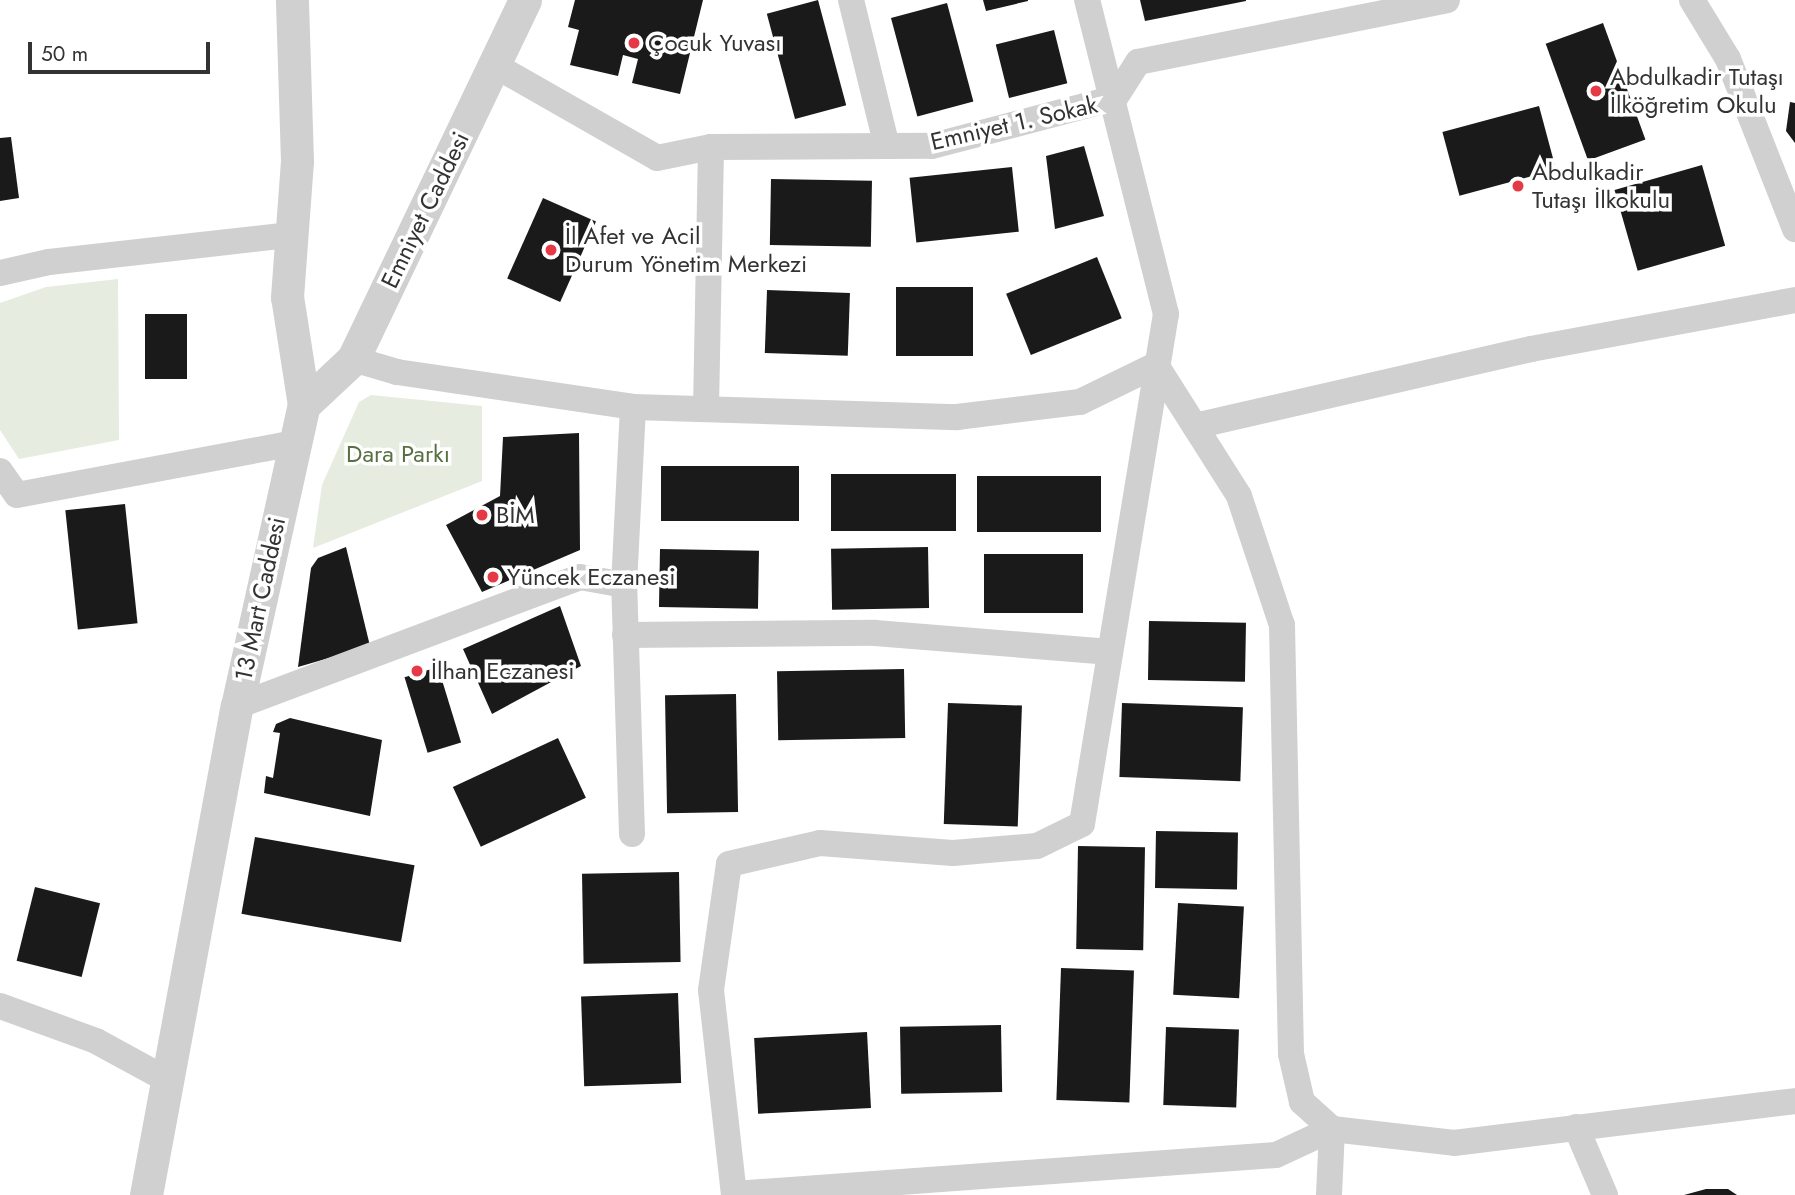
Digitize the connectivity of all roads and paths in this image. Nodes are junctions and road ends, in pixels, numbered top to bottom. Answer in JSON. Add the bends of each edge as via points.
{"nodes":[{"id":1,"x":292,"y":0,"type":"edge"},
{"id":2,"x":525,"y":0,"type":"edge"},
{"id":3,"x":851,"y":0,"type":"edge"},
{"id":4,"x":1087,"y":0,"type":"edge"},
{"id":5,"x":1447,"y":0,"type":"edge"},
{"id":6,"x":1692,"y":0,"type":"edge"},
{"id":7,"x":496,"y":66,"type":"junction"},
{"id":8,"x":1115,"y":98,"type":"junction"},
{"id":9,"x":886,"y":142,"type":"junction"},
{"id":10,"x":711,"y":147,"type":"junction"},
{"id":11,"x":1795,"y":229,"type":"edge"},
{"id":12,"x":288,"y":235,"type":"junction"},
{"id":13,"x":0,"y":273,"type":"edge"},
{"id":14,"x":1795,"y":300,"type":"edge"},
{"id":15,"x":353,"y":359,"type":"junction"},
{"id":16,"x":1156,"y":365,"type":"junction"},
{"id":17,"x":304,"y":405,"type":"junction"},
{"id":18,"x":633,"y":407,"type":"junction"},
{"id":19,"x":706,"y":408,"type":"junction"},
{"id":20,"x":1195,"y":426,"type":"junction"},
{"id":21,"x":294,"y":443,"type":"junction"},
{"id":22,"x":0,"y":471,"type":"edge"},
{"id":23,"x":624,"y":585,"type":"junction"},
{"id":24,"x":625,"y":635,"type":"junction"},
{"id":25,"x":1110,"y":653,"type":"junction"},
{"id":26,"x":237,"y":706,"type":"junction"},
{"id":27,"x":632,"y":834,"type":"dead end"},
{"id":28,"x":0,"y":1006,"type":"edge"},
{"id":29,"x":164,"y":1078,"type":"junction"},
{"id":30,"x":1795,"y":1101,"type":"edge"},
{"id":31,"x":1576,"y":1127,"type":"junction"},
{"id":32,"x":1332,"y":1129,"type":"junction"},
{"id":33,"x":734,"y":1194,"type":"edge"},
{"id":34,"x":146,"y":1195,"type":"edge"},
{"id":35,"x":1329,"y":1195,"type":"edge"},
{"id":36,"x":1605,"y":1195,"type":"edge"}],
"edges":[{"from":1,"to":12,"type":"street","name":"13 Mart Caddesi","via":[[297,161]]},
{"from":2,"to":7,"type":"street","name":"Emniyet Caddesi"},
{"from":3,"to":9,"type":"street"},
{"from":4,"to":8,"type":"street"},
{"from":5,"to":8,"type":"street","name":"Emniyet 1. Sokak","via":[[1138,62]]},
{"from":6,"to":11,"type":"street","via":[[1728,59]]},
{"from":7,"to":10,"type":"street","name":"Emniyet 1. Sokak","via":[[657,159]]},
{"from":7,"to":15,"type":"street","name":"Emniyet Caddesi"},
{"from":8,"to":9,"type":"street","name":"Emniyet 1. Sokak","via":[[932,146]]},
{"from":8,"to":16,"type":"street","via":[[1166,314]]},
{"from":9,"to":10,"type":"street","name":"Emniyet 1. Sokak"},
{"from":10,"to":19,"type":"street"},
{"from":12,"to":13,"type":"street"},
{"from":12,"to":17,"type":"street","name":"13 Mart Caddesi","via":[[287,298]]},
{"from":14,"to":20,"type":"street","via":[[1531,349]]},
{"from":15,"to":17,"type":"street","name":"Emniyet Caddesi"},
{"from":15,"to":18,"type":"street","via":[[397,372]]},
{"from":16,"to":19,"type":"street","via":[[1080,402],[957,417]]},
{"from":16,"to":20,"type":"street"},
{"from":16,"to":25,"type":"street"},
{"from":17,"to":21,"type":"street","name":"13 Mart Caddesi"},
{"from":18,"to":19,"type":"street"},
{"from":18,"to":23,"type":"street"},
{"from":20,"to":32,"type":"street","via":[[1239,496],[1282,625],[1291,1054],[1302,1102]]},
{"from":21,"to":22,"type":"street","via":[[17,495]]},
{"from":21,"to":26,"type":"street","name":"13 Mart Caddesi"},
{"from":23,"to":24,"type":"street"},
{"from":23,"to":26,"type":"street","via":[[580,577]]},
{"from":24,"to":25,"type":"street","via":[[875,633]]},
{"from":24,"to":27,"type":"street"},
{"from":25,"to":33,"type":"street","via":[[1082,824],[1037,846],[953,853],[820,843],[729,864],[711,990]]},
{"from":26,"to":29,"type":"street","name":"13 Mart Caddesi"},
{"from":28,"to":29,"type":"street","via":[[96,1041]]},
{"from":29,"to":34,"type":"street","name":"13 Mart Caddesi"},
{"from":30,"to":31,"type":"street"},
{"from":31,"to":32,"type":"street","via":[[1454,1143]]},
{"from":31,"to":36,"type":"street"},
{"from":32,"to":33,"type":"street","via":[[1276,1155]]},
{"from":32,"to":35,"type":"street"}]}
